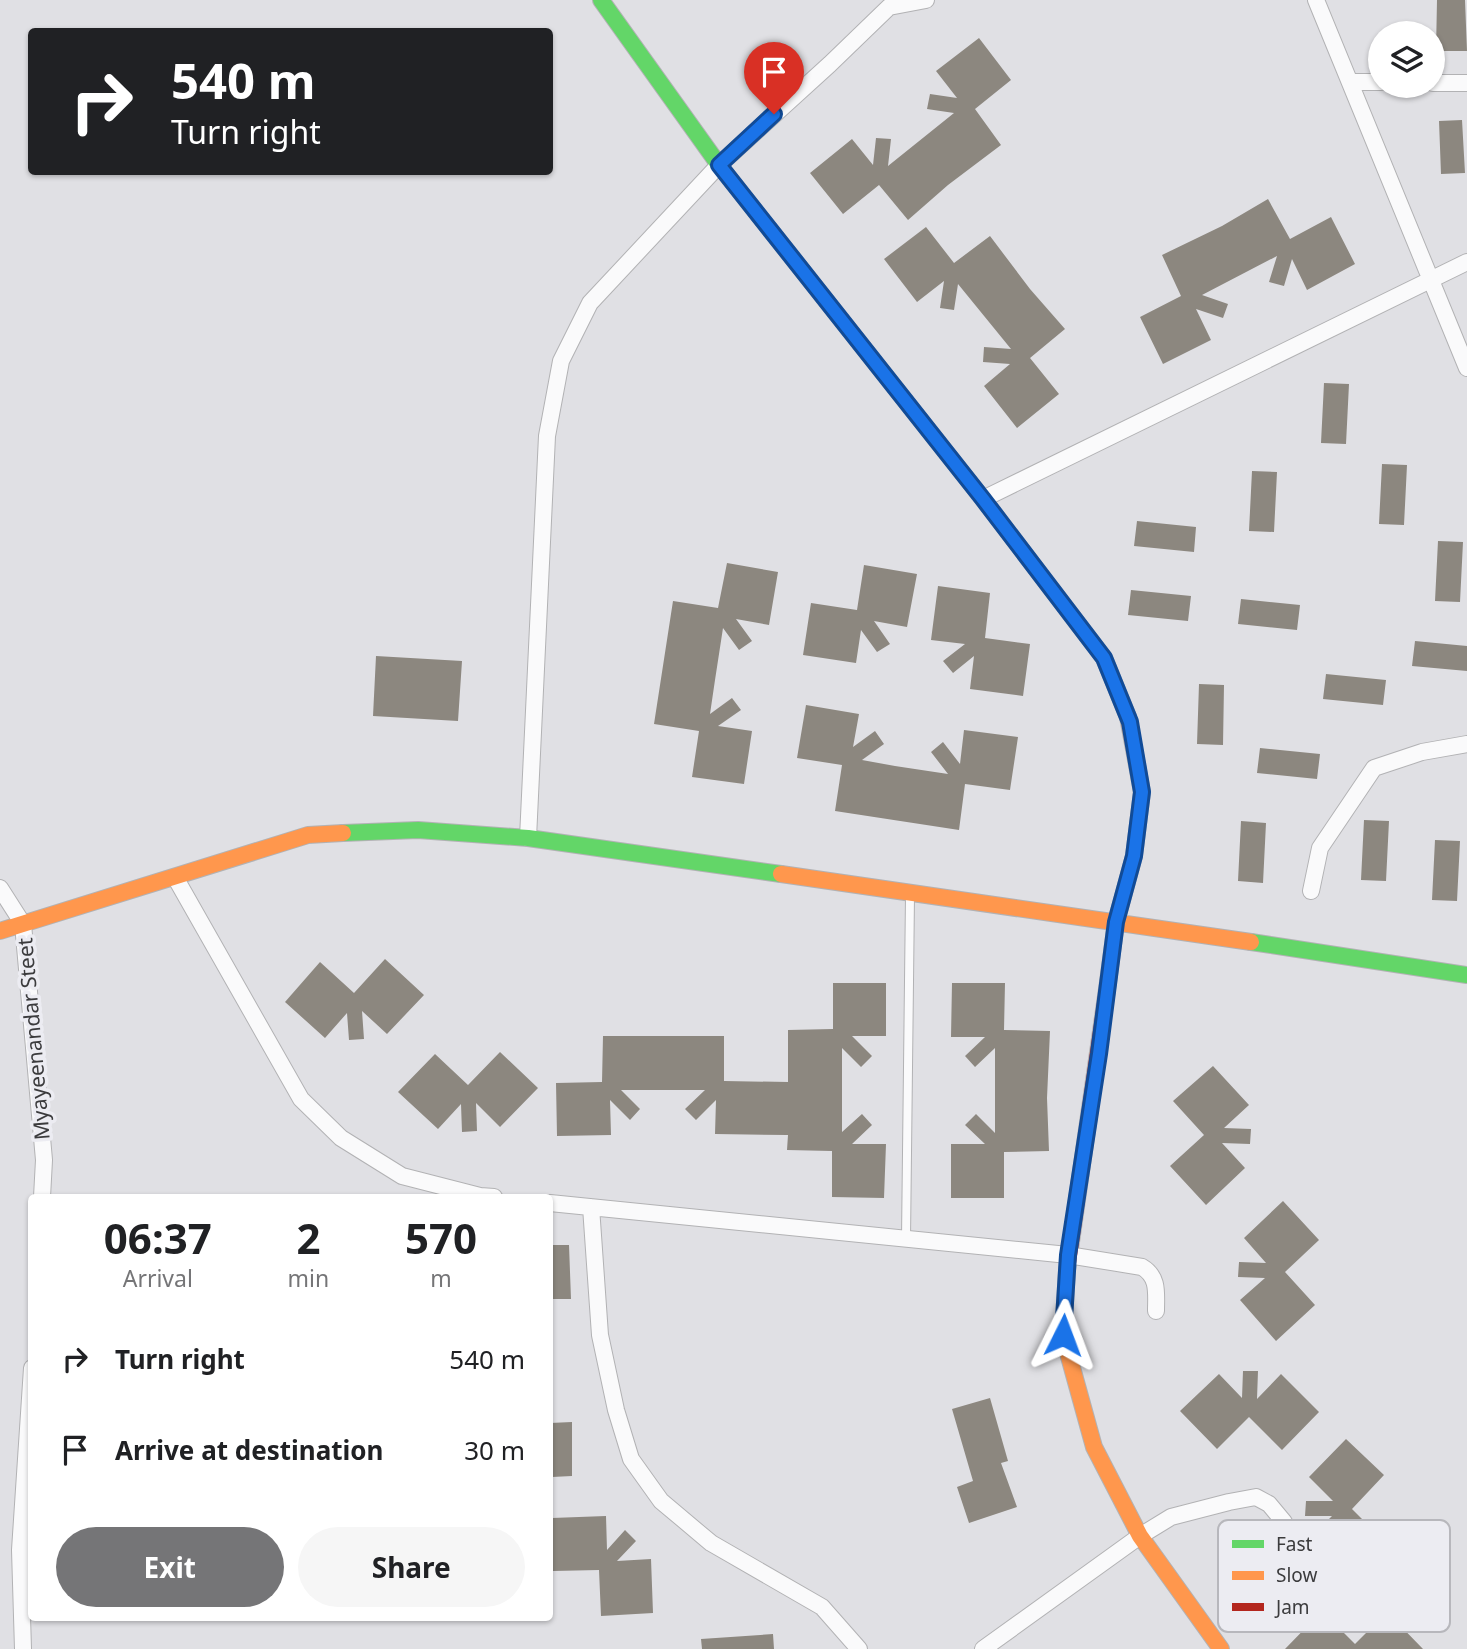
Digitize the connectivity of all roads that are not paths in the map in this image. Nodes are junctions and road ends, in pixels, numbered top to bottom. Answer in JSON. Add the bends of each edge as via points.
{"nodes":[{"id":1,"x":601,"y":0,"type":"edge"},
{"id":2,"x":926,"y":0,"type":"edge"},
{"id":3,"x":1316,"y":0,"type":"edge"},
{"id":4,"x":1350,"y":82,"type":"junction"},
{"id":5,"x":1368,"y":82,"type":"edge"},
{"id":6,"x":1445,"y":83,"type":"edge"},
{"id":7,"x":1467,"y":83,"type":"edge"},
{"id":8,"x":719,"y":165,"type":"junction"},
{"id":9,"x":1467,"y":262,"type":"edge"},
{"id":10,"x":1432,"y":279,"type":"junction"},
{"id":11,"x":1467,"y":368,"type":"edge"},
{"id":12,"x":983,"y":499,"type":"junction"},
{"id":13,"x":1467,"y":744,"type":"edge"},
{"id":14,"x":528,"y":838,"type":"junction"},
{"id":15,"x":175,"y":877,"type":"junction"},
{"id":16,"x":0,"y":888,"type":"edge"},
{"id":17,"x":1311,"y":891,"type":"dead end"},
{"id":18,"x":910,"y":892,"type":"junction"},
{"id":19,"x":1116,"y":922,"type":"junction"},
{"id":20,"x":23,"y":924,"type":"junction"},
{"id":21,"x":0,"y":932,"type":"edge"},
{"id":22,"x":1467,"y":975,"type":"edge"},
{"id":23,"x":42,"y":1194,"type":"edge"},
{"id":24,"x":472,"y":1194,"type":"edge"},
{"id":25,"x":553,"y":1203,"type":"edge"},
{"id":26,"x":590,"y":1207,"type":"junction"},
{"id":27,"x":906,"y":1239,"type":"junction"},
{"id":28,"x":1068,"y":1255,"type":"junction"},
{"id":29,"x":1156,"y":1311,"type":"dead end"},
{"id":30,"x":28,"y":1429,"type":"edge"},
{"id":31,"x":1282,"y":1520,"type":"edge"},
{"id":32,"x":1140,"y":1536,"type":"junction"},
{"id":33,"x":23,"y":1649,"type":"edge"},
{"id":34,"x":859,"y":1649,"type":"edge"},
{"id":35,"x":983,"y":1649,"type":"edge"},
{"id":36,"x":1221,"y":1649,"type":"edge"}],
"edges":[{"from":1,"to":8,"type":"street"},
{"from":2,"to":8,"type":"street","via":[[889,7]]},
{"from":3,"to":4,"type":"street"},
{"from":4,"to":5,"type":"street"},
{"from":4,"to":10,"type":"street"},
{"from":6,"to":7,"type":"street"},
{"from":8,"to":12,"type":"street"},
{"from":8,"to":14,"type":"street","via":[[590,303],[561,361],[547,436]]},
{"from":9,"to":10,"type":"street"},
{"from":10,"to":11,"type":"street"},
{"from":10,"to":12,"type":"street"},
{"from":12,"to":19,"type":"street","via":[[1104,658],[1130,722],[1142,792],[1134,856]]},
{"from":13,"to":17,"type":"street","via":[[1374,768],[1320,848]]},
{"from":14,"to":15,"type":"street","via":[[418,830],[308,835]]},
{"from":14,"to":18,"type":"street"},
{"from":15,"to":20,"type":"street"},
{"from":15,"to":24,"type":"street","via":[[301,1098],[341,1138],[402,1176]]},
{"from":16,"to":20,"type":"street","name":"Myayeenandar Steet"},
{"from":18,"to":19,"type":"street"},
{"from":18,"to":27,"type":"lane"},
{"from":19,"to":22,"type":"street"},
{"from":19,"to":28,"type":"street"},
{"from":20,"to":21,"type":"street"},
{"from":20,"to":23,"type":"street","name":"Myayeenandar Steet","via":[[44,1160]]},
{"from":25,"to":26,"type":"street"},
{"from":26,"to":27,"type":"street"},
{"from":26,"to":34,"type":"street","via":[[600,1335],[631,1459],[661,1501],[711,1543],[822,1607]]},
{"from":27,"to":28,"type":"street"},
{"from":28,"to":29,"type":"street","via":[[1151,1272]]},
{"from":28,"to":32,"type":"street","via":[[1063,1335],[1094,1447]]},
{"from":30,"to":33,"type":"street","via":[[20,1550]]},
{"from":31,"to":32,"type":"street","via":[[1256,1497],[1171,1517]]},
{"from":32,"to":35,"type":"street"},
{"from":32,"to":36,"type":"street"}]}
